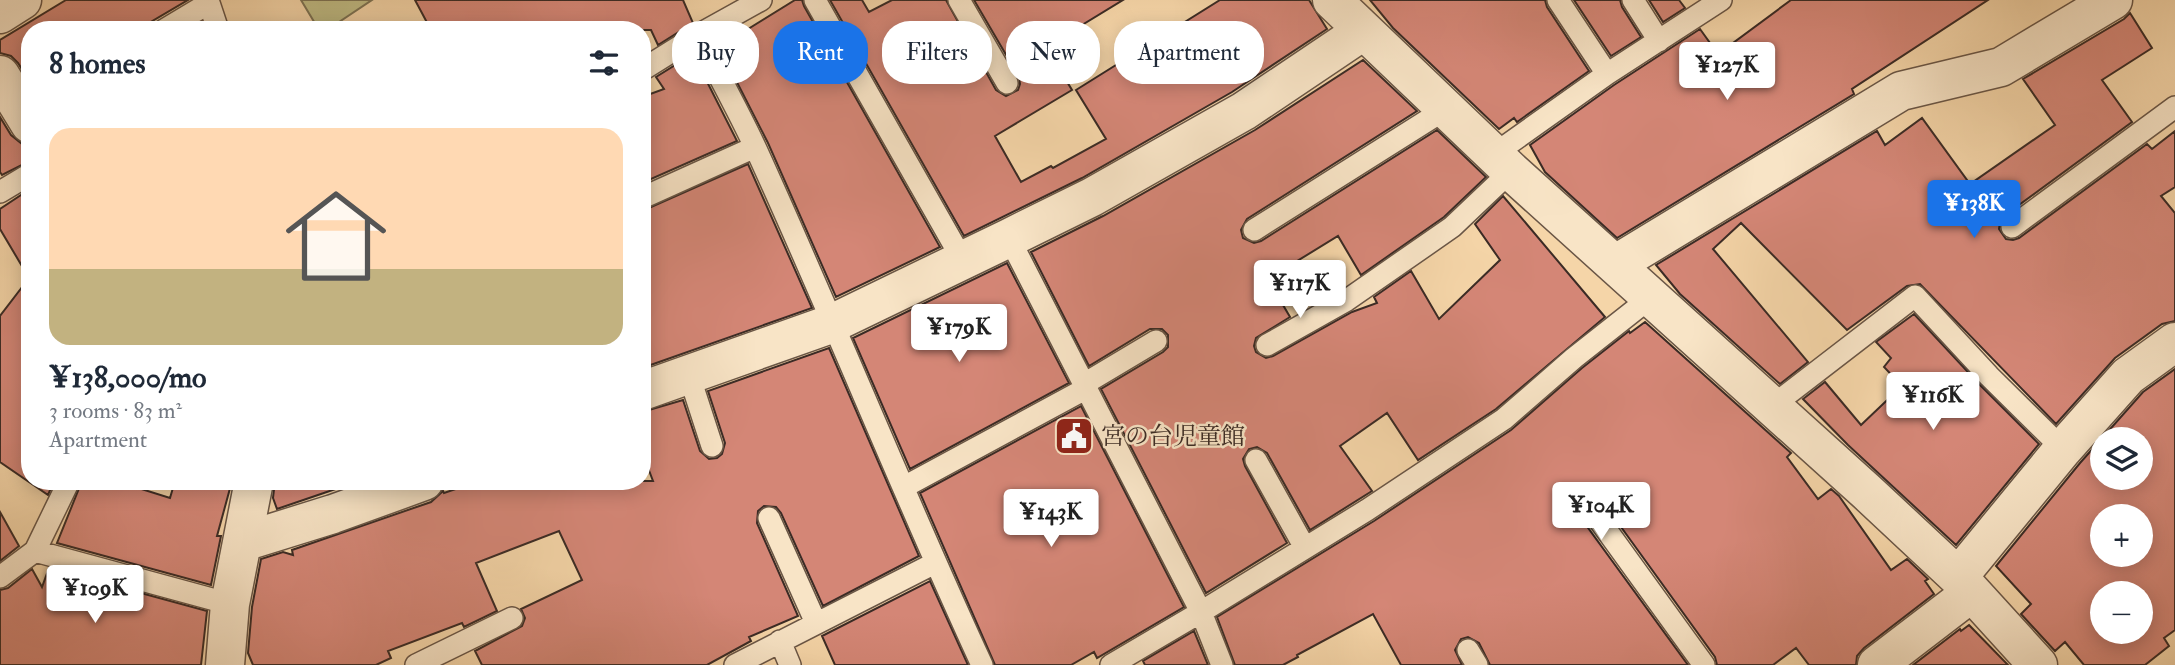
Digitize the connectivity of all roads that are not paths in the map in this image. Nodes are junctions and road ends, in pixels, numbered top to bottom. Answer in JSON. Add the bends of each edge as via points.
{"nodes":[{"id":1,"x":22,"y":0,"type":"edge"},
{"id":2,"x":761,"y":0,"type":"edge"},
{"id":3,"x":815,"y":0,"type":"edge"},
{"id":4,"x":959,"y":0,"type":"edge"},
{"id":5,"x":1332,"y":0,"type":"edge"},
{"id":6,"x":1558,"y":0,"type":"edge"},
{"id":7,"x":1633,"y":0,"type":"edge"},
{"id":8,"x":2113,"y":0,"type":"edge"},
{"id":9,"x":208,"y":1,"type":"edge"},
{"id":10,"x":1713,"y":2,"type":"edge"},
{"id":11,"x":0,"y":14,"type":"edge"},
{"id":12,"x":178,"y":21,"type":"edge"},
{"id":13,"x":215,"y":21,"type":"edge"},
{"id":14,"x":723,"y":21,"type":"edge"},
{"id":15,"x":1363,"y":31,"type":"junction"},
{"id":16,"x":1659,"y":41,"type":"junction"},
{"id":17,"x":672,"y":52,"type":"edge"},
{"id":18,"x":651,"y":65,"type":"edge"},
{"id":19,"x":1607,"y":74,"type":"junction"},
{"id":20,"x":0,"y":75,"type":"edge"},
{"id":21,"x":1006,"y":81,"type":"edge"},
{"id":22,"x":723,"y":84,"type":"edge"},
{"id":23,"x":21,"y":105,"type":"edge"},
{"id":24,"x":2175,"y":107,"type":"edge"},
{"id":25,"x":1444,"y":110,"type":"junction"},
{"id":26,"x":755,"y":147,"type":"junction"},
{"id":27,"x":1502,"y":163,"type":"junction"},
{"id":28,"x":21,"y":179,"type":"edge"},
{"id":29,"x":0,"y":192,"type":"edge"},
{"id":30,"x":651,"y":194,"type":"edge"},
{"id":31,"x":2012,"y":227,"type":"dead end"},
{"id":32,"x":1254,"y":230,"type":"dead end"},
{"id":33,"x":1009,"y":239,"type":"junction"},
{"id":34,"x":962,"y":260,"type":"junction"},
{"id":35,"x":1616,"y":264,"type":"junction"},
{"id":36,"x":1650,"y":298,"type":"junction"},
{"id":37,"x":831,"y":324,"type":"junction"},
{"id":38,"x":1156,"y":341,"type":"dead end"},
{"id":39,"x":2175,"y":342,"type":"edge"},
{"id":40,"x":1267,"y":345,"type":"dead end"},
{"id":41,"x":689,"y":375,"type":"junction"},
{"id":42,"x":1086,"y":386,"type":"junction"},
{"id":43,"x":651,"y":388,"type":"edge"},
{"id":44,"x":1771,"y":407,"type":"junction"},
{"id":45,"x":712,"y":446,"type":"dead end"},
{"id":46,"x":2063,"y":449,"type":"junction"},
{"id":47,"x":1256,"y":460,"type":"dead end"},
{"id":48,"x":904,"y":487,"type":"junction"},
{"id":49,"x":65,"y":490,"type":"edge"},
{"id":50,"x":252,"y":490,"type":"edge"},
{"id":51,"x":399,"y":490,"type":"edge"},
{"id":52,"x":1597,"y":517,"type":"dead end"},
{"id":53,"x":769,"y":519,"type":"dead end"},
{"id":54,"x":243,"y":541,"type":"junction"},
{"id":55,"x":1305,"y":548,"type":"junction"},
{"id":56,"x":35,"y":551,"type":"junction"},
{"id":57,"x":935,"y":563,"type":"junction"},
{"id":58,"x":0,"y":577,"type":"edge"},
{"id":59,"x":1964,"y":585,"type":"junction"},
{"id":60,"x":230,"y":604,"type":"junction"},
{"id":61,"x":1202,"y":612,"type":"junction"},
{"id":62,"x":512,"y":618,"type":"dead end"},
{"id":63,"x":816,"y":623,"type":"junction"},
{"id":64,"x":780,"y":641,"type":"junction"},
{"id":65,"x":445,"y":659,"type":"edge"},
{"id":66,"x":225,"y":665,"type":"edge"},
{"id":67,"x":416,"y":665,"type":"edge"},
{"id":68,"x":735,"y":665,"type":"edge"},
{"id":69,"x":790,"y":665,"type":"edge"},
{"id":70,"x":982,"y":665,"type":"edge"},
{"id":71,"x":1111,"y":665,"type":"edge"},
{"id":72,"x":1222,"y":665,"type":"edge"},
{"id":73,"x":1704,"y":665,"type":"edge"},
{"id":74,"x":1877,"y":665,"type":"edge"},
{"id":75,"x":2038,"y":665,"type":"edge"}],
"edges":[{"from":1,"to":11,"type":"street"},
{"from":2,"to":14,"type":"lane"},
{"from":3,"to":34,"type":"lane"},
{"from":4,"to":21,"type":"lane"},
{"from":5,"to":15,"type":"street"},
{"from":6,"to":19,"type":"lane"},
{"from":7,"to":16,"type":"lane"},
{"from":8,"to":35,"type":"street","via":[[2001,66],[1901,91]]},
{"from":9,"to":12,"type":"lane"},
{"from":9,"to":13,"type":"lane"},
{"from":10,"to":16,"type":"lane"},
{"from":15,"to":25,"type":"street"},
{"from":15,"to":33,"type":"street","via":[[1244,111]]},
{"from":16,"to":19,"type":"lane"},
{"from":17,"to":18,"type":"lane"},
{"from":19,"to":27,"type":"lane"},
{"from":20,"to":23,"type":"street"},
{"from":22,"to":26,"type":"lane"},
{"from":24,"to":31,"type":"lane"},
{"from":25,"to":27,"type":"street"},
{"from":25,"to":32,"type":"lane"},
{"from":26,"to":30,"type":"lane"},
{"from":26,"to":37,"type":"lane"},
{"from":27,"to":35,"type":"street"},
{"from":27,"to":40,"type":"lane","via":[[1452,227],[1347,300]]},
{"from":28,"to":29,"type":"lane"},
{"from":33,"to":34,"type":"street"},
{"from":33,"to":42,"type":"lane"},
{"from":34,"to":37,"type":"street"},
{"from":35,"to":36,"type":"street"},
{"from":36,"to":44,"type":"street"},
{"from":36,"to":55,"type":"lane","via":[[1504,419]]},
{"from":37,"to":41,"type":"street"},
{"from":37,"to":48,"type":"lane"},
{"from":38,"to":42,"type":"lane"},
{"from":39,"to":46,"type":"street","via":[[2128,376]]},
{"from":41,"to":43,"type":"street"},
{"from":41,"to":45,"type":"lane"},
{"from":42,"to":48,"type":"lane"},
{"from":42,"to":61,"type":"lane"},
{"from":44,"to":46,"type":"lane","via":[[1915,296]]},
{"from":44,"to":59,"type":"street"},
{"from":46,"to":59,"type":"street"},
{"from":47,"to":55,"type":"lane"},
{"from":48,"to":57,"type":"lane"},
{"from":49,"to":56,"type":"lane"},
{"from":50,"to":54,"type":"street"},
{"from":51,"to":54,"type":"street"},
{"from":52,"to":73,"type":"lane"},
{"from":53,"to":63,"type":"lane"},
{"from":54,"to":60,"type":"street"},
{"from":55,"to":61,"type":"lane"},
{"from":56,"to":58,"type":"lane"},
{"from":56,"to":60,"type":"lane"},
{"from":57,"to":63,"type":"lane"},
{"from":57,"to":70,"type":"lane"},
{"from":59,"to":74,"type":"street"},
{"from":59,"to":75,"type":"street"},
{"from":60,"to":66,"type":"street"},
{"from":61,"to":71,"type":"lane"},
{"from":61,"to":72,"type":"lane"},
{"from":62,"to":65,"type":"lane"},
{"from":63,"to":64,"type":"lane"},
{"from":64,"to":68,"type":"lane"},
{"from":64,"to":69,"type":"lane"},
{"from":65,"to":67,"type":"lane"}]}
